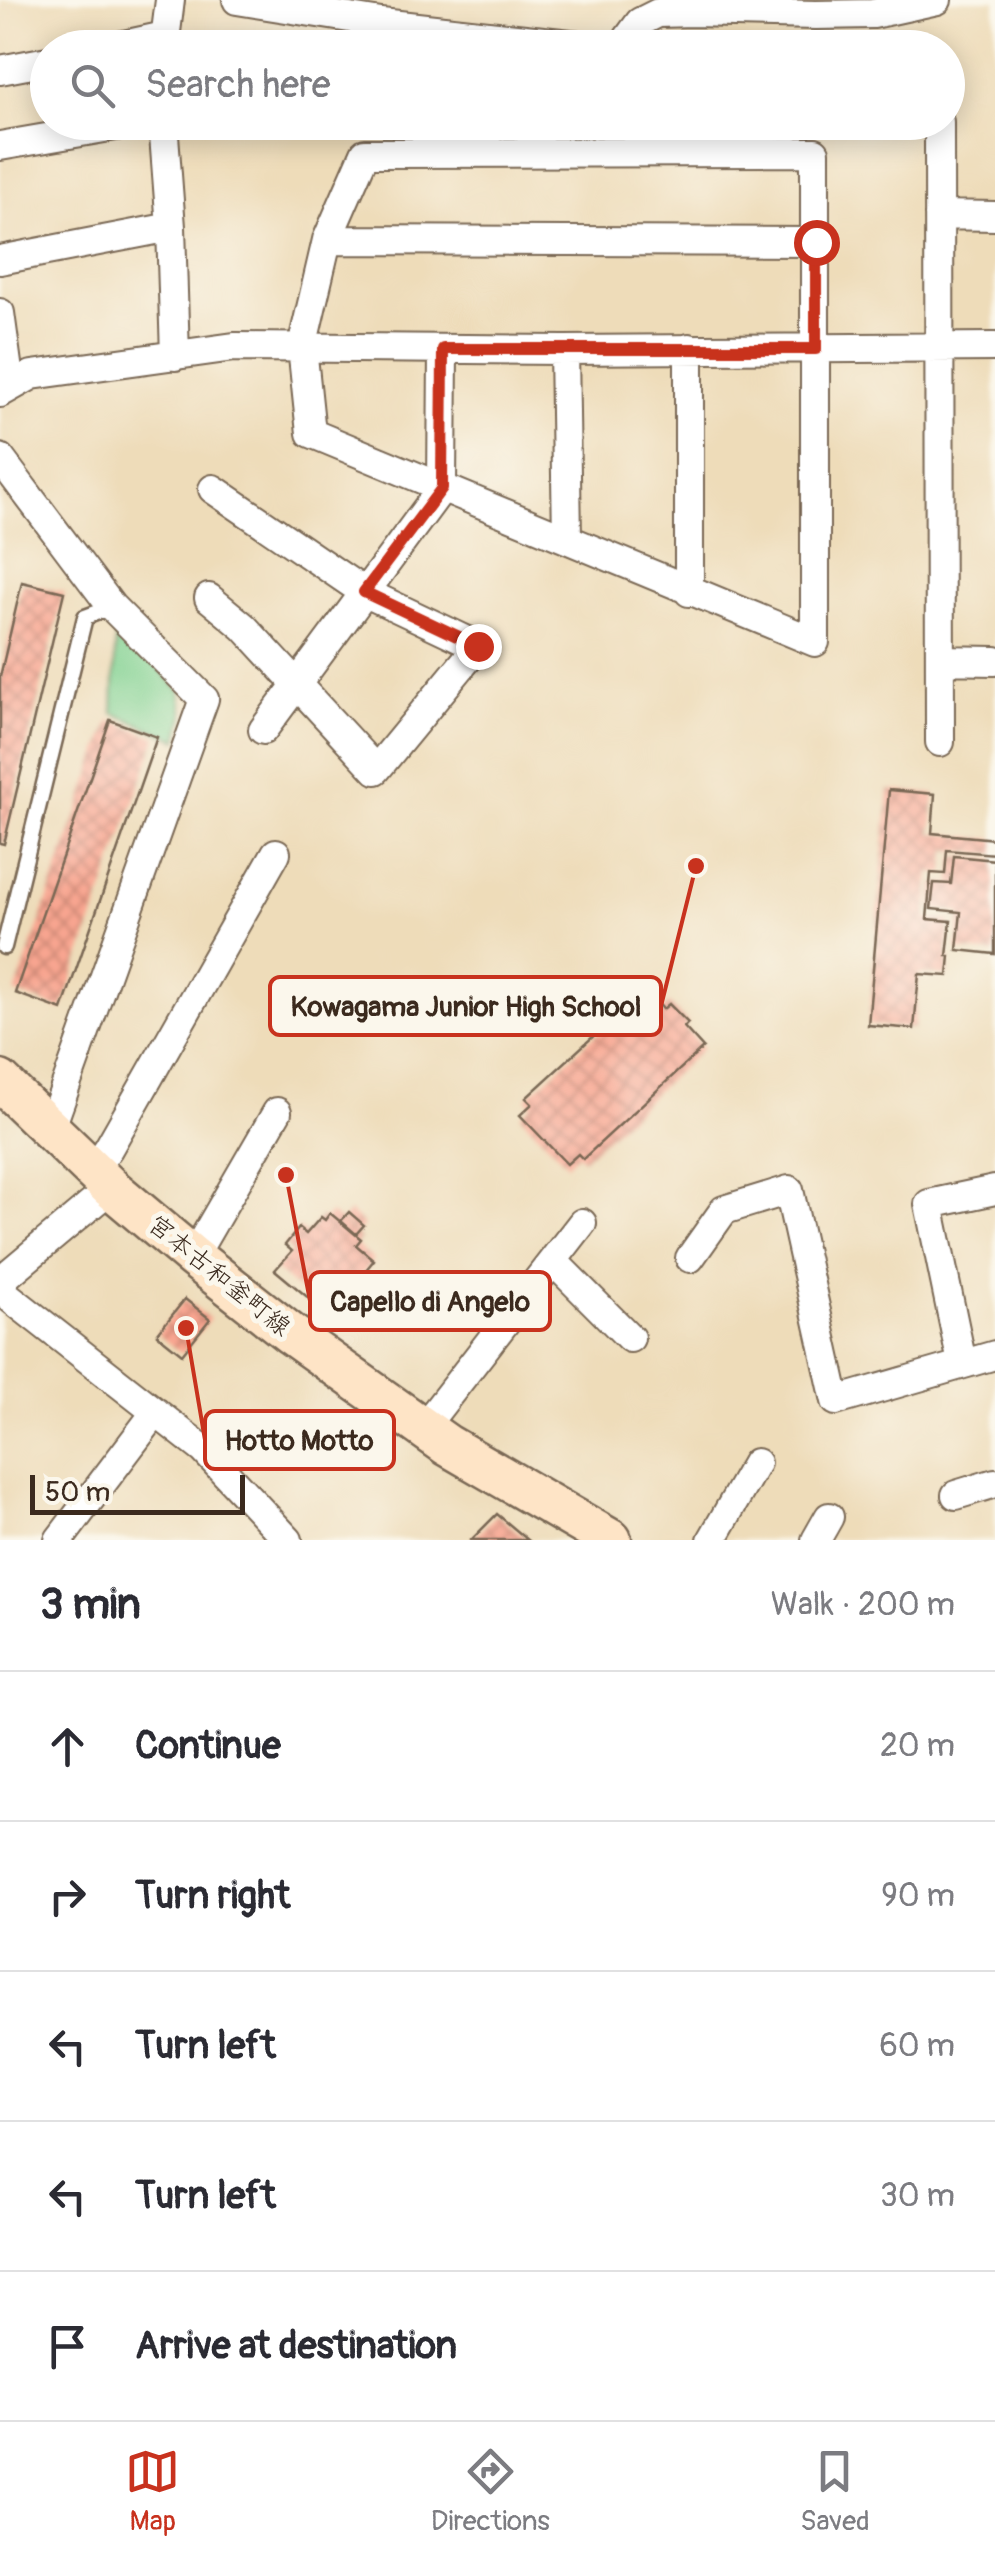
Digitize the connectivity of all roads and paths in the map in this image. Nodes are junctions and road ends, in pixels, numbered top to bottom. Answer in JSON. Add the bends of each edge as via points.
{"nodes":[{"id":1,"x":170,"y":0,"type":"edge"},
{"id":2,"x":237,"y":0,"type":"edge"},
{"id":3,"x":937,"y":0,"type":"edge"},
{"id":4,"x":692,"y":6,"type":"edge"},
{"id":5,"x":815,"y":8,"type":"edge"},
{"id":6,"x":166,"y":30,"type":"edge"},
{"id":7,"x":445,"y":30,"type":"edge"},
{"id":8,"x":634,"y":30,"type":"edge"},
{"id":9,"x":30,"y":64,"type":"edge"},
{"id":10,"x":0,"y":70,"type":"edge"},
{"id":11,"x":35,"y":140,"type":"edge"},
{"id":12,"x":164,"y":140,"type":"edge"},
{"id":13,"x":939,"y":140,"type":"edge"},
{"id":14,"x":0,"y":146,"type":"edge"},
{"id":15,"x":939,"y":215,"type":"junction"},
{"id":16,"x":995,"y":216,"type":"edge"},
{"id":17,"x":170,"y":227,"type":"junction"},
{"id":18,"x":327,"y":240,"type":"junction"},
{"id":19,"x":816,"y":242,"type":"junction"},
{"id":20,"x":0,"y":260,"type":"edge"},
{"id":21,"x":0,"y":314,"type":"edge"},
{"id":22,"x":302,"y":347,"type":"junction"},
{"id":23,"x":995,"y":347,"type":"edge"},
{"id":24,"x":689,"y":348,"type":"junction"},
{"id":25,"x":938,"y":348,"type":"junction"},
{"id":26,"x":443,"y":349,"type":"junction"},
{"id":27,"x":816,"y":349,"type":"junction"},
{"id":28,"x":564,"y":350,"type":"junction"},
{"id":29,"x":175,"y":356,"type":"junction"},
{"id":30,"x":5,"y":390,"type":"edge"},
{"id":31,"x":0,"y":458,"type":"edge"},
{"id":32,"x":442,"y":488,"type":"junction"},
{"id":33,"x":213,"y":489,"type":"dead end"},
{"id":34,"x":566,"y":538,"type":"junction"},
{"id":35,"x":364,"y":592,"type":"junction"},
{"id":36,"x":689,"y":592,"type":"junction"},
{"id":37,"x":209,"y":598,"type":"dead end"},
{"id":38,"x":112,"y":607,"type":"junction"},
{"id":39,"x":940,"y":660,"type":"junction"},
{"id":40,"x":995,"y":661,"type":"edge"},
{"id":41,"x":296,"y":685,"type":"junction"},
{"id":42,"x":263,"y":730,"type":"dead end"},
{"id":43,"x":940,"y":742,"type":"dead end"},
{"id":44,"x":276,"y":854,"type":"dead end"},
{"id":45,"x":4,"y":948,"type":"dead end"},
{"id":46,"x":0,"y":1081,"type":"edge"},
{"id":47,"x":277,"y":1112,"type":"dead end"},
{"id":48,"x":50,"y":1130,"type":"junction"},
{"id":49,"x":102,"y":1179,"type":"junction"},
{"id":50,"x":995,"y":1190,"type":"edge"},
{"id":51,"x":582,"y":1224,"type":"dead end"},
{"id":52,"x":193,"y":1257,"type":"junction"},
{"id":53,"x":690,"y":1258,"type":"dead end"},
{"id":54,"x":553,"y":1261,"type":"junction"},
{"id":55,"x":3,"y":1297,"type":"edge"},
{"id":56,"x":630,"y":1338,"type":"dead end"},
{"id":57,"x":995,"y":1355,"type":"edge"},
{"id":58,"x":962,"y":1363,"type":"junction"},
{"id":59,"x":156,"y":1412,"type":"junction"},
{"id":60,"x":423,"y":1428,"type":"junction"},
{"id":61,"x":756,"y":1463,"type":"dead end"},
{"id":62,"x":995,"y":1482,"type":"edge"},
{"id":63,"x":956,"y":1494,"type":"dead end"},
{"id":64,"x":59,"y":1540,"type":"edge"},
{"id":65,"x":288,"y":1540,"type":"edge"},
{"id":66,"x":611,"y":1540,"type":"edge"},
{"id":67,"x":712,"y":1540,"type":"edge"}],
"edges":[{"from":1,"to":6,"type":"street"},
{"from":2,"to":7,"type":"street"},
{"from":3,"to":5,"type":"street","via":[[874,14]]},
{"from":4,"to":5,"type":"street"},
{"from":4,"to":8,"type":"street","via":[[658,13]]},
{"from":9,"to":10,"type":"street"},
{"from":11,"to":14,"type":"street"},
{"from":12,"to":17,"type":"street"},
{"from":13,"to":15,"type":"street"},
{"from":15,"to":16,"type":"street"},
{"from":15,"to":25,"type":"street"},
{"from":17,"to":20,"type":"street"},
{"from":17,"to":29,"type":"street"},
{"from":18,"to":19,"type":"street"},
{"from":18,"to":19,"type":"street","via":[[365,154],[815,152]]},
{"from":18,"to":22,"type":"street"},
{"from":19,"to":27,"type":"street"},
{"from":21,"to":30,"type":"street"},
{"from":22,"to":26,"type":"street"},
{"from":22,"to":29,"type":"street"},
{"from":22,"to":32,"type":"street","via":[[311,433]]},
{"from":23,"to":25,"type":"street"},
{"from":24,"to":27,"type":"street"},
{"from":24,"to":28,"type":"street"},
{"from":24,"to":36,"type":"street"},
{"from":25,"to":27,"type":"street"},
{"from":25,"to":39,"type":"street"},
{"from":26,"to":28,"type":"street"},
{"from":26,"to":32,"type":"street"},
{"from":27,"to":36,"type":"street","via":[[815,642]]},
{"from":28,"to":34,"type":"street"},
{"from":29,"to":30,"type":"street","via":[[32,375]]},
{"from":31,"to":38,"type":"street"},
{"from":32,"to":34,"type":"street"},
{"from":32,"to":35,"type":"street"},
{"from":33,"to":35,"type":"street"},
{"from":34,"to":36,"type":"street"},
{"from":35,"to":41,"type":"street"},
{"from":35,"to":41,"type":"street","via":[[478,646],[376,770]]},
{"from":37,"to":41,"type":"street"},
{"from":38,"to":45,"type":"lane","via":[[85,618]]},
{"from":38,"to":48,"type":"street","via":[[204,700]]},
{"from":39,"to":40,"type":"street"},
{"from":39,"to":43,"type":"street"},
{"from":41,"to":42,"type":"street"},
{"from":44,"to":49,"type":"street","via":[[108,1148]]},
{"from":46,"to":48,"type":"street","name":"宮本古和釜町線"},
{"from":47,"to":52,"type":"street"},
{"from":48,"to":49,"type":"street","name":"宮本古和釜町線"},
{"from":49,"to":52,"type":"street","name":"宮本古和釜町線"},
{"from":49,"to":55,"type":"street"},
{"from":50,"to":58,"type":"street","via":[[929,1204]]},
{"from":51,"to":54,"type":"street"},
{"from":52,"to":60,"type":"street","name":"宮本古和釜町線"},
{"from":53,"to":58,"type":"street","via":[[724,1210],[789,1190],[836,1400]]},
{"from":54,"to":56,"type":"street"},
{"from":54,"to":60,"type":"street"},
{"from":55,"to":59,"type":"street"},
{"from":57,"to":58,"type":"street"},
{"from":59,"to":64,"type":"street"},
{"from":59,"to":65,"type":"street","via":[[204,1450]]},
{"from":60,"to":66,"type":"street","name":"宮本古和釜町線"},
{"from":61,"to":67,"type":"street"},
{"from":62,"to":63,"type":"street"}]}
